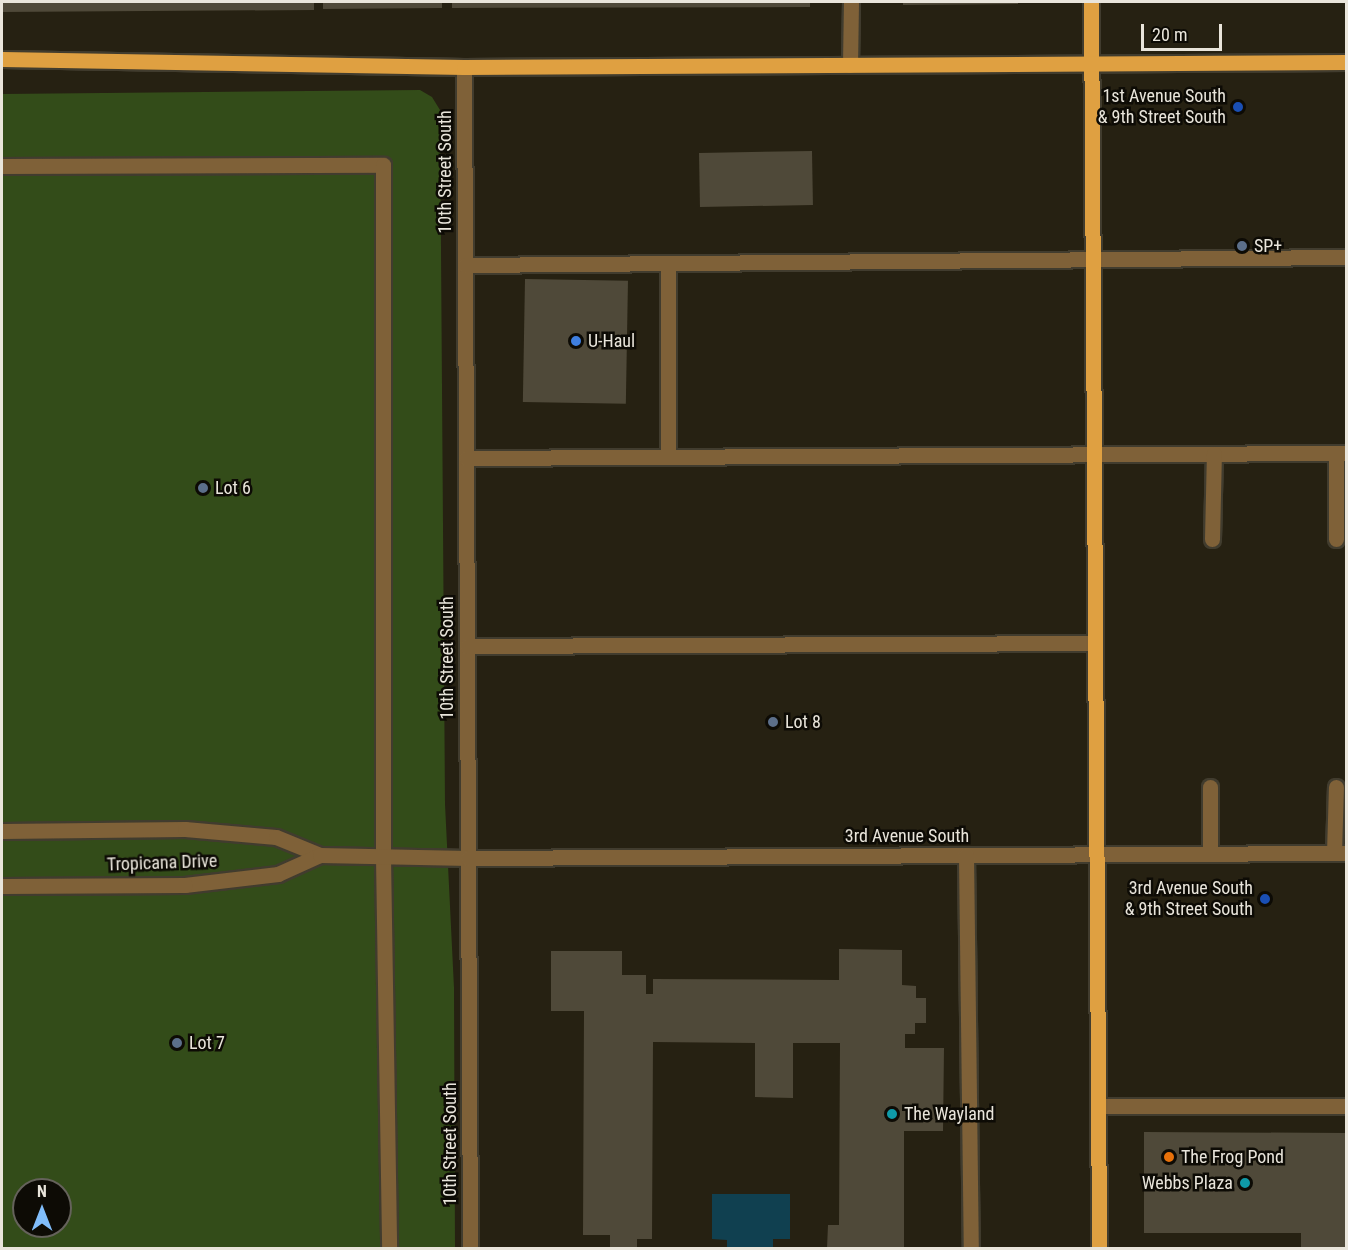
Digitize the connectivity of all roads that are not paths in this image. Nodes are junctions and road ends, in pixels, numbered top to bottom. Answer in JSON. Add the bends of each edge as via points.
{"nodes":[{"id":1,"x":851,"y":2,"type":"edge"},
{"id":2,"x":1091,"y":2,"type":"edge"},
{"id":3,"x":2,"y":59,"type":"edge"},
{"id":4,"x":1347,"y":62,"type":"edge"},
{"id":5,"x":1092,"y":63,"type":"junction"},
{"id":6,"x":850,"y":64,"type":"junction"},
{"id":7,"x":464,"y":67,"type":"junction"},
{"id":8,"x":2,"y":166,"type":"edge"},
{"id":9,"x":1347,"y":257,"type":"edge"},
{"id":10,"x":1093,"y":259,"type":"junction"},
{"id":11,"x":669,"y":263,"type":"junction"},
{"id":12,"x":465,"y":265,"type":"junction"},
{"id":13,"x":1341,"y":453,"type":"edge"},
{"id":14,"x":1214,"y":454,"type":"junction"},
{"id":15,"x":1094,"y":455,"type":"junction"},
{"id":16,"x":668,"y":457,"type":"junction"},
{"id":17,"x":466,"y":458,"type":"junction"},
{"id":18,"x":1212,"y":539,"type":"dead end"},
{"id":19,"x":1336,"y":539,"type":"dead end"},
{"id":20,"x":1095,"y":643,"type":"junction"},
{"id":21,"x":467,"y":646,"type":"junction"},
{"id":22,"x":1336,"y":787,"type":"dead end"},
{"id":23,"x":1210,"y":788,"type":"dead end"},
{"id":24,"x":2,"y":831,"type":"edge"},
{"id":25,"x":1340,"y":853,"type":"edge"},
{"id":26,"x":1096,"y":854,"type":"junction"},
{"id":27,"x":1210,"y":854,"type":"junction"},
{"id":28,"x":320,"y":855,"type":"junction"},
{"id":29,"x":966,"y":855,"type":"junction"},
{"id":30,"x":383,"y":857,"type":"junction"},
{"id":31,"x":468,"y":858,"type":"junction"},
{"id":32,"x":2,"y":886,"type":"edge"},
{"id":33,"x":1099,"y":1106,"type":"junction"},
{"id":34,"x":1347,"y":1106,"type":"edge"},
{"id":35,"x":389,"y":1248,"type":"edge"},
{"id":36,"x":470,"y":1248,"type":"edge"},
{"id":37,"x":971,"y":1248,"type":"edge"},
{"id":38,"x":1099,"y":1248,"type":"edge"}],
"edges":[{"from":1,"to":6,"type":"street"},
{"from":2,"to":5,"type":"main road"},
{"from":3,"to":7,"type":"main road"},
{"from":4,"to":5,"type":"main road"},
{"from":5,"to":6,"type":"main road"},
{"from":5,"to":10,"type":"main road"},
{"from":6,"to":7,"type":"main road"},
{"from":7,"to":12,"type":"street","name":"10th Street South"},
{"from":8,"to":30,"type":"street","via":[[383,165]]},
{"from":9,"to":10,"type":"street"},
{"from":10,"to":11,"type":"street"},
{"from":10,"to":15,"type":"main road"},
{"from":11,"to":12,"type":"street"},
{"from":11,"to":16,"type":"street"},
{"from":12,"to":17,"type":"street","name":"10th Street South"},
{"from":13,"to":14,"type":"street"},
{"from":13,"to":19,"type":"street"},
{"from":14,"to":15,"type":"street"},
{"from":14,"to":18,"type":"street"},
{"from":15,"to":16,"type":"street"},
{"from":15,"to":20,"type":"main road"},
{"from":16,"to":17,"type":"street"},
{"from":17,"to":21,"type":"street","name":"10th Street South"},
{"from":20,"to":21,"type":"street"},
{"from":20,"to":26,"type":"main road"},
{"from":21,"to":31,"type":"street","name":"10th Street South"},
{"from":22,"to":25,"type":"street"},
{"from":23,"to":27,"type":"street"},
{"from":24,"to":28,"type":"street","name":"Tropicana Drive","via":[[185,829],[276,837]]},
{"from":25,"to":27,"type":"street","name":"3rd Avenue South"},
{"from":26,"to":27,"type":"street","name":"3rd Avenue South"},
{"from":26,"to":29,"type":"street","name":"3rd Avenue South"},
{"from":26,"to":33,"type":"main road"},
{"from":28,"to":30,"type":"street","name":"Tropicana Drive"},
{"from":28,"to":32,"type":"street","name":"Tropicana Drive","via":[[278,874],[185,885]]},
{"from":29,"to":31,"type":"street","name":"3rd Avenue South"},
{"from":29,"to":37,"type":"street"},
{"from":30,"to":31,"type":"street","name":"Tropicana Drive"},
{"from":30,"to":35,"type":"street"},
{"from":31,"to":36,"type":"street","name":"10th Street South"},
{"from":33,"to":34,"type":"street"},
{"from":33,"to":38,"type":"main road"}]}
